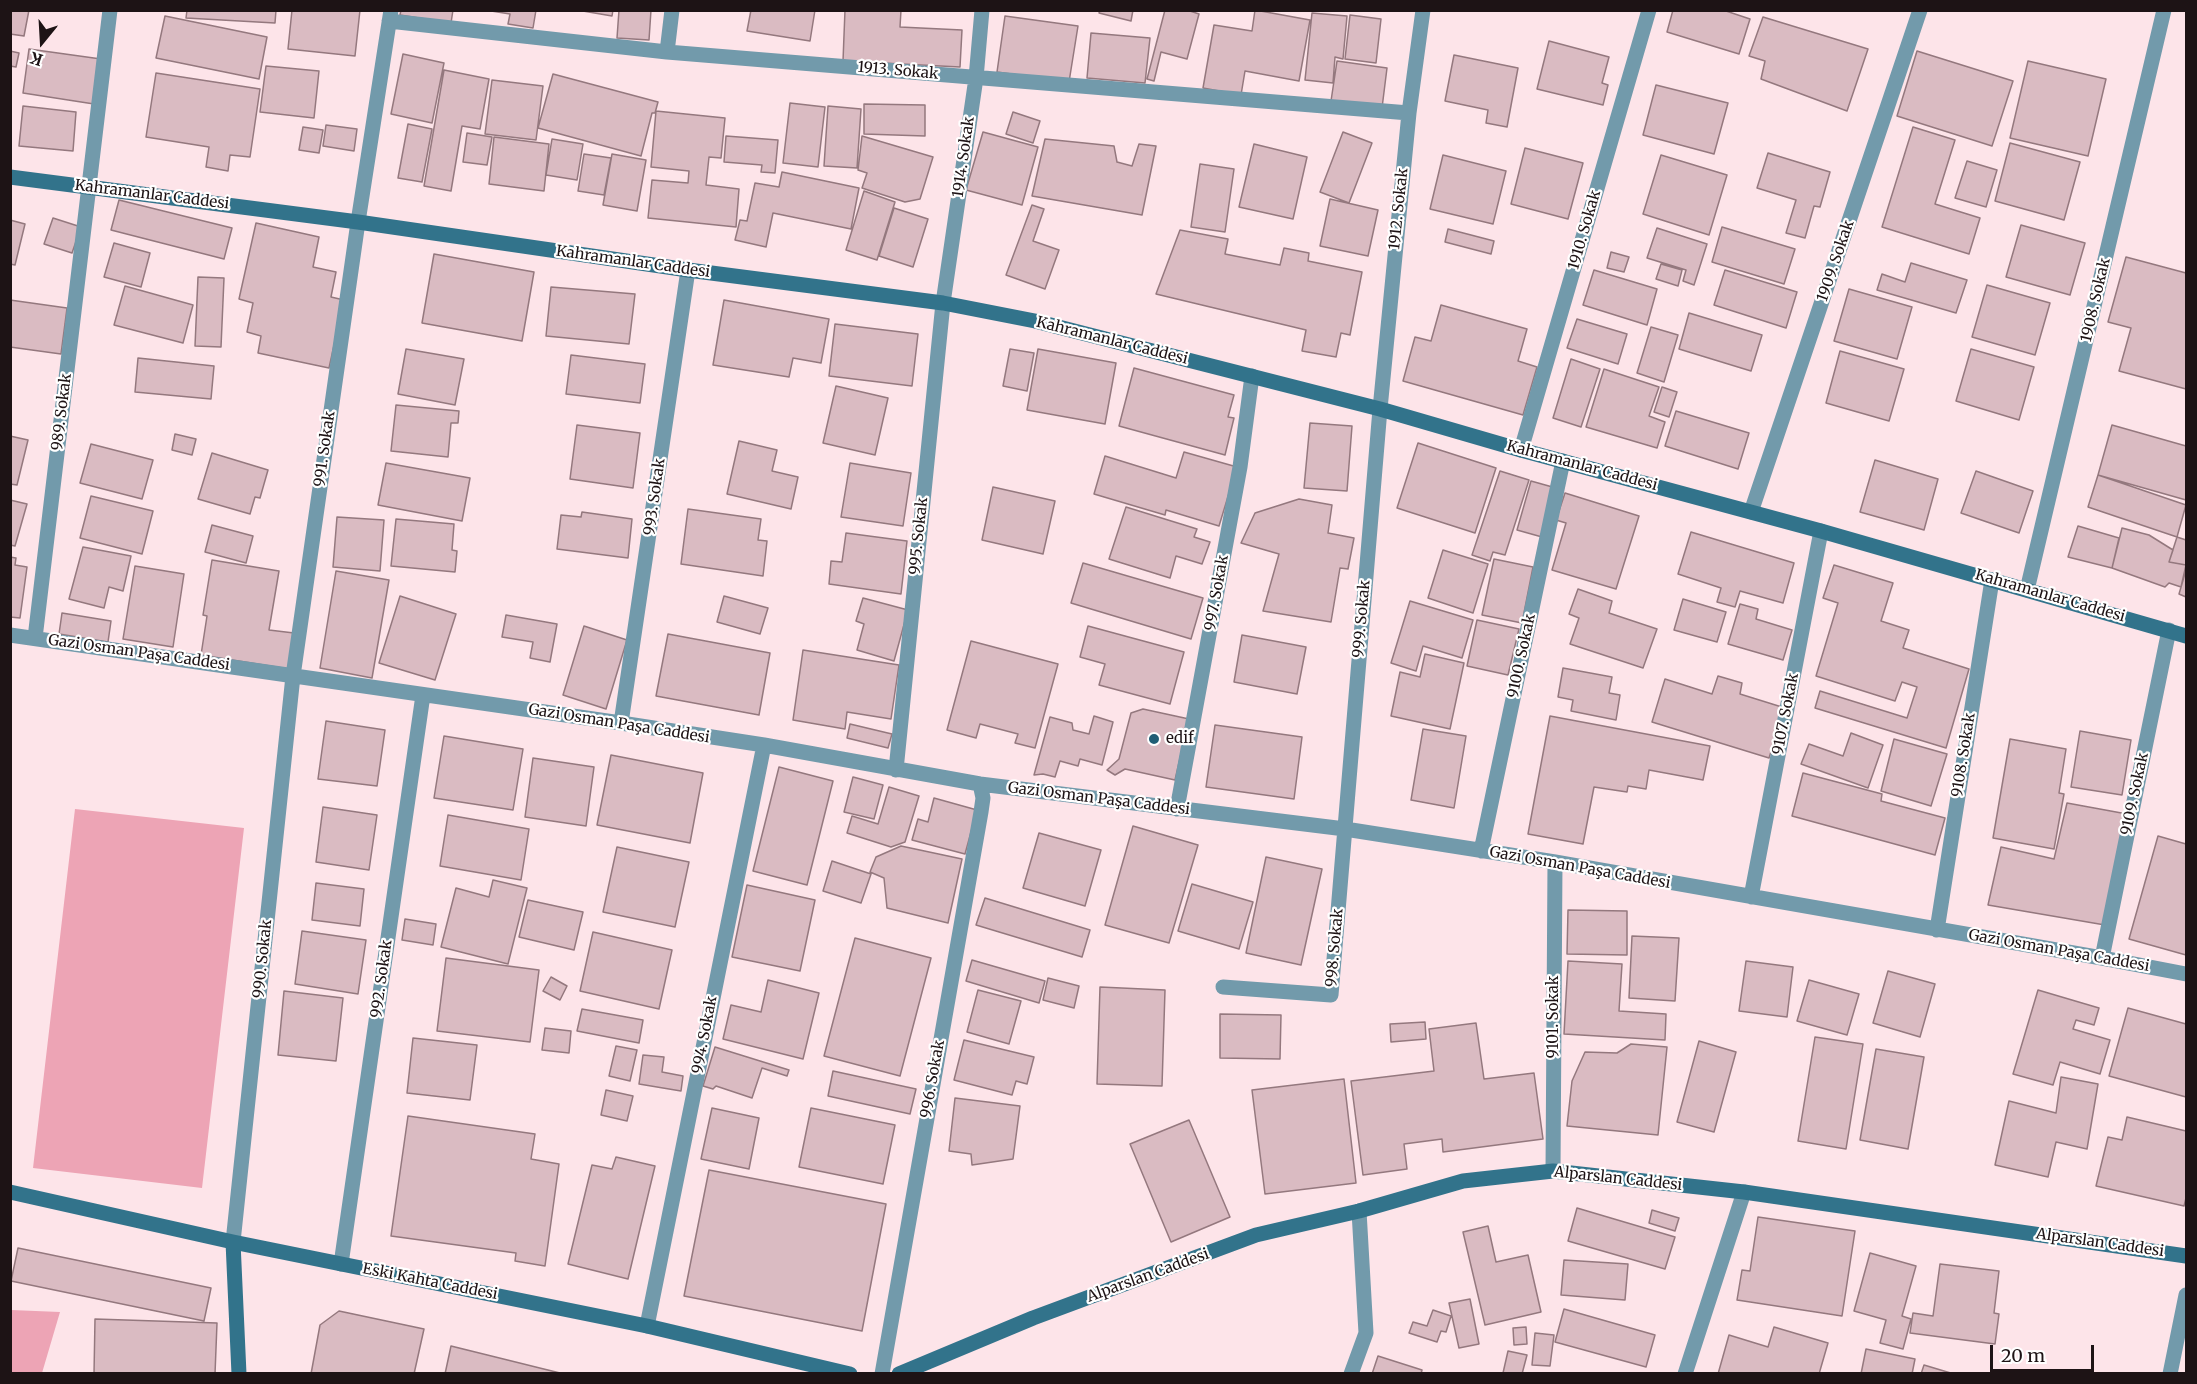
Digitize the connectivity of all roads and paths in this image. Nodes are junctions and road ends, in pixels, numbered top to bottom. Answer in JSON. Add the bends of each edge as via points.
{"nodes":[{"id":1,"x":110,"y":10,"type":"edge"},
{"id":2,"x":672,"y":10,"type":"edge"},
{"id":3,"x":982,"y":10,"type":"edge"},
{"id":4,"x":1423,"y":10,"type":"edge"},
{"id":5,"x":1649,"y":10,"type":"edge"},
{"id":6,"x":1920,"y":10,"type":"edge"},
{"id":7,"x":2164,"y":10,"type":"edge"},
{"id":8,"x":390,"y":16,"type":"edge"},
{"id":9,"x":667,"y":52,"type":"junction"},
{"id":10,"x":976,"y":78,"type":"junction"},
{"id":11,"x":1409,"y":113,"type":"junction"},
{"id":12,"x":10,"y":177,"type":"edge"},
{"id":13,"x":89,"y":186,"type":"junction"},
{"id":14,"x":358,"y":222,"type":"junction"},
{"id":15,"x":688,"y":270,"type":"junction"},
{"id":16,"x":942,"y":303,"type":"junction"},
{"id":17,"x":1252,"y":376,"type":"junction"},
{"id":18,"x":1380,"y":409,"type":"junction"},
{"id":19,"x":1521,"y":450,"type":"junction"},
{"id":20,"x":1563,"y":461,"type":"junction"},
{"id":21,"x":1751,"y":512,"type":"junction"},
{"id":22,"x":1821,"y":531,"type":"junction"},
{"id":23,"x":1992,"y":580,"type":"junction"},
{"id":24,"x":2027,"y":590,"type":"junction"},
{"id":25,"x":2169,"y":630,"type":"junction"},
{"id":26,"x":10,"y":635,"type":"edge"},
{"id":27,"x":2187,"y":636,"type":"edge"},
{"id":28,"x":35,"y":638,"type":"junction"},
{"id":29,"x":293,"y":676,"type":"junction"},
{"id":30,"x":423,"y":695,"type":"junction"},
{"id":31,"x":621,"y":723,"type":"junction"},
{"id":32,"x":764,"y":745,"type":"junction"},
{"id":33,"x":896,"y":770,"type":"junction"},
{"id":34,"x":980,"y":784,"type":"junction"},
{"id":35,"x":1177,"y":809,"type":"junction"},
{"id":36,"x":1345,"y":829,"type":"junction"},
{"id":37,"x":1481,"y":851,"type":"junction"},
{"id":38,"x":1555,"y":862,"type":"junction"},
{"id":39,"x":1751,"y":897,"type":"junction"},
{"id":40,"x":1937,"y":930,"type":"junction"},
{"id":41,"x":2102,"y":958,"type":"junction"},
{"id":42,"x":2187,"y":974,"type":"edge"},
{"id":43,"x":1223,"y":987,"type":"dead end"},
{"id":44,"x":1553,"y":1171,"type":"junction"},
{"id":45,"x":10,"y":1192,"type":"edge"},
{"id":46,"x":1744,"y":1192,"type":"junction"},
{"id":47,"x":1359,"y":1211,"type":"junction"},
{"id":48,"x":233,"y":1242,"type":"junction"},
{"id":49,"x":2187,"y":1256,"type":"edge"},
{"id":50,"x":341,"y":1264,"type":"junction"},
{"id":51,"x":2187,"y":1295,"type":"edge"},
{"id":52,"x":647,"y":1326,"type":"junction"},
{"id":53,"x":239,"y":1374,"type":"edge"},
{"id":54,"x":850,"y":1374,"type":"edge"},
{"id":55,"x":882,"y":1374,"type":"edge"},
{"id":56,"x":899,"y":1374,"type":"edge"},
{"id":57,"x":1351,"y":1374,"type":"edge"},
{"id":58,"x":1685,"y":1374,"type":"edge"},
{"id":59,"x":2170,"y":1374,"type":"edge"}],
"edges":[{"from":1,"to":13,"type":"street","name":"989. Sokak"},
{"from":2,"to":9,"type":"street"},
{"from":3,"to":10,"type":"street","name":"1914. Sokak"},
{"from":4,"to":11,"type":"street","name":"1912. Sokak"},
{"from":5,"to":19,"type":"street","name":"1910. Sokak"},
{"from":6,"to":21,"type":"street","name":"1909. Sokak"},
{"from":7,"to":24,"type":"street","name":"1908. Sokak"},
{"from":8,"to":9,"type":"street","name":"1913. Sokak"},
{"from":8,"to":14,"type":"street","name":"991. Sokak"},
{"from":9,"to":10,"type":"street","name":"1913. Sokak"},
{"from":10,"to":11,"type":"street","name":"1913. Sokak"},
{"from":10,"to":16,"type":"street","name":"1914. Sokak"},
{"from":11,"to":18,"type":"street","name":"1912. Sokak"},
{"from":12,"to":13,"type":"street","name":"Kahramanlar Caddesi"},
{"from":13,"to":14,"type":"street","name":"Kahramanlar Caddesi"},
{"from":13,"to":28,"type":"street","name":"989. Sokak"},
{"from":14,"to":15,"type":"street","name":"Kahramanlar Caddesi"},
{"from":14,"to":29,"type":"street","name":"991. Sokak"},
{"from":15,"to":16,"type":"street","name":"Kahramanlar Caddesi"},
{"from":15,"to":31,"type":"street","name":"993. Sokak"},
{"from":16,"to":17,"type":"street","name":"Kahramanlar Caddesi","via":[[1035,321]]},
{"from":16,"to":33,"type":"street","name":"995. Sokak"},
{"from":17,"to":18,"type":"street","name":"Kahramanlar Caddesi"},
{"from":17,"to":35,"type":"street","name":"997. Sokak","via":[[1240,467]]},
{"from":18,"to":19,"type":"street","name":"Kahramanlar Caddesi"},
{"from":18,"to":36,"type":"street","name":"999. Sokak"},
{"from":19,"to":20,"type":"street","name":"Kahramanlar Caddesi"},
{"from":20,"to":21,"type":"street","name":"Kahramanlar Caddesi"},
{"from":20,"to":37,"type":"street","name":"9100. Sokak"},
{"from":21,"to":22,"type":"street","name":"Kahramanlar Caddesi"},
{"from":22,"to":23,"type":"street","name":"Kahramanlar Caddesi"},
{"from":22,"to":39,"type":"street","name":"9107. Sokak"},
{"from":23,"to":24,"type":"street","name":"Kahramanlar Caddesi"},
{"from":23,"to":40,"type":"street","name":"9108. Sokak"},
{"from":24,"to":25,"type":"street","name":"Kahramanlar Caddesi"},
{"from":25,"to":27,"type":"street","name":"Kahramanlar Caddesi"},
{"from":25,"to":41,"type":"street","name":"9109. Sokak"},
{"from":26,"to":28,"type":"street","name":"Gazi Osman Paşa Caddesi"},
{"from":28,"to":29,"type":"street","name":"Gazi Osman Paşa Caddesi"},
{"from":29,"to":30,"type":"street","name":"Gazi Osman Paşa Caddesi"},
{"from":29,"to":48,"type":"street","name":"990. Sokak"},
{"from":30,"to":31,"type":"street","name":"Gazi Osman Paşa Caddesi"},
{"from":30,"to":50,"type":"street","name":"992. Sokak"},
{"from":31,"to":32,"type":"street","name":"Gazi Osman Paşa Caddesi"},
{"from":32,"to":33,"type":"street","name":"Gazi Osman Paşa Caddesi"},
{"from":32,"to":52,"type":"street","name":"994. Sokak"},
{"from":33,"to":34,"type":"street","name":"Gazi Osman Paşa Caddesi"},
{"from":34,"to":35,"type":"street","name":"Gazi Osman Paşa Caddesi"},
{"from":34,"to":55,"type":"street","name":"996. Sokak","via":[[981,812]]},
{"from":35,"to":36,"type":"street","name":"Gazi Osman Paşa Caddesi"},
{"from":36,"to":37,"type":"street","name":"Gazi Osman Paşa Caddesi"},
{"from":36,"to":43,"type":"street","name":"998. Sokak","via":[[1331,994]]},
{"from":37,"to":38,"type":"street","name":"Gazi Osman Paşa Caddesi"},
{"from":38,"to":39,"type":"street","name":"Gazi Osman Paşa Caddesi"},
{"from":38,"to":44,"type":"street","name":"9101. Sokak"},
{"from":39,"to":40,"type":"street","name":"Gazi Osman Paşa Caddesi"},
{"from":40,"to":41,"type":"street","name":"Gazi Osman Paşa Caddesi"},
{"from":41,"to":42,"type":"street","name":"Gazi Osman Paşa Caddesi"},
{"from":44,"to":46,"type":"street","name":"Alparslan Caddesi"},
{"from":44,"to":47,"type":"street","name":"Alparslan Caddesi","via":[[1463,1181]]},
{"from":45,"to":48,"type":"street","name":"Eski Kahta Caddesi"},
{"from":46,"to":49,"type":"street","name":"Alparslan Caddesi"},
{"from":46,"to":58,"type":"street"},
{"from":47,"to":56,"type":"street","name":"Alparslan Caddesi","via":[[1256,1235],[1034,1318]]},
{"from":47,"to":57,"type":"street","via":[[1366,1332]]},
{"from":48,"to":50,"type":"street","name":"Eski Kahta Caddesi"},
{"from":48,"to":53,"type":"street"},
{"from":50,"to":52,"type":"street","name":"Eski Kahta Caddesi"},
{"from":51,"to":59,"type":"street"},
{"from":52,"to":54,"type":"street","name":"Eski Kahta Caddesi"}]}
